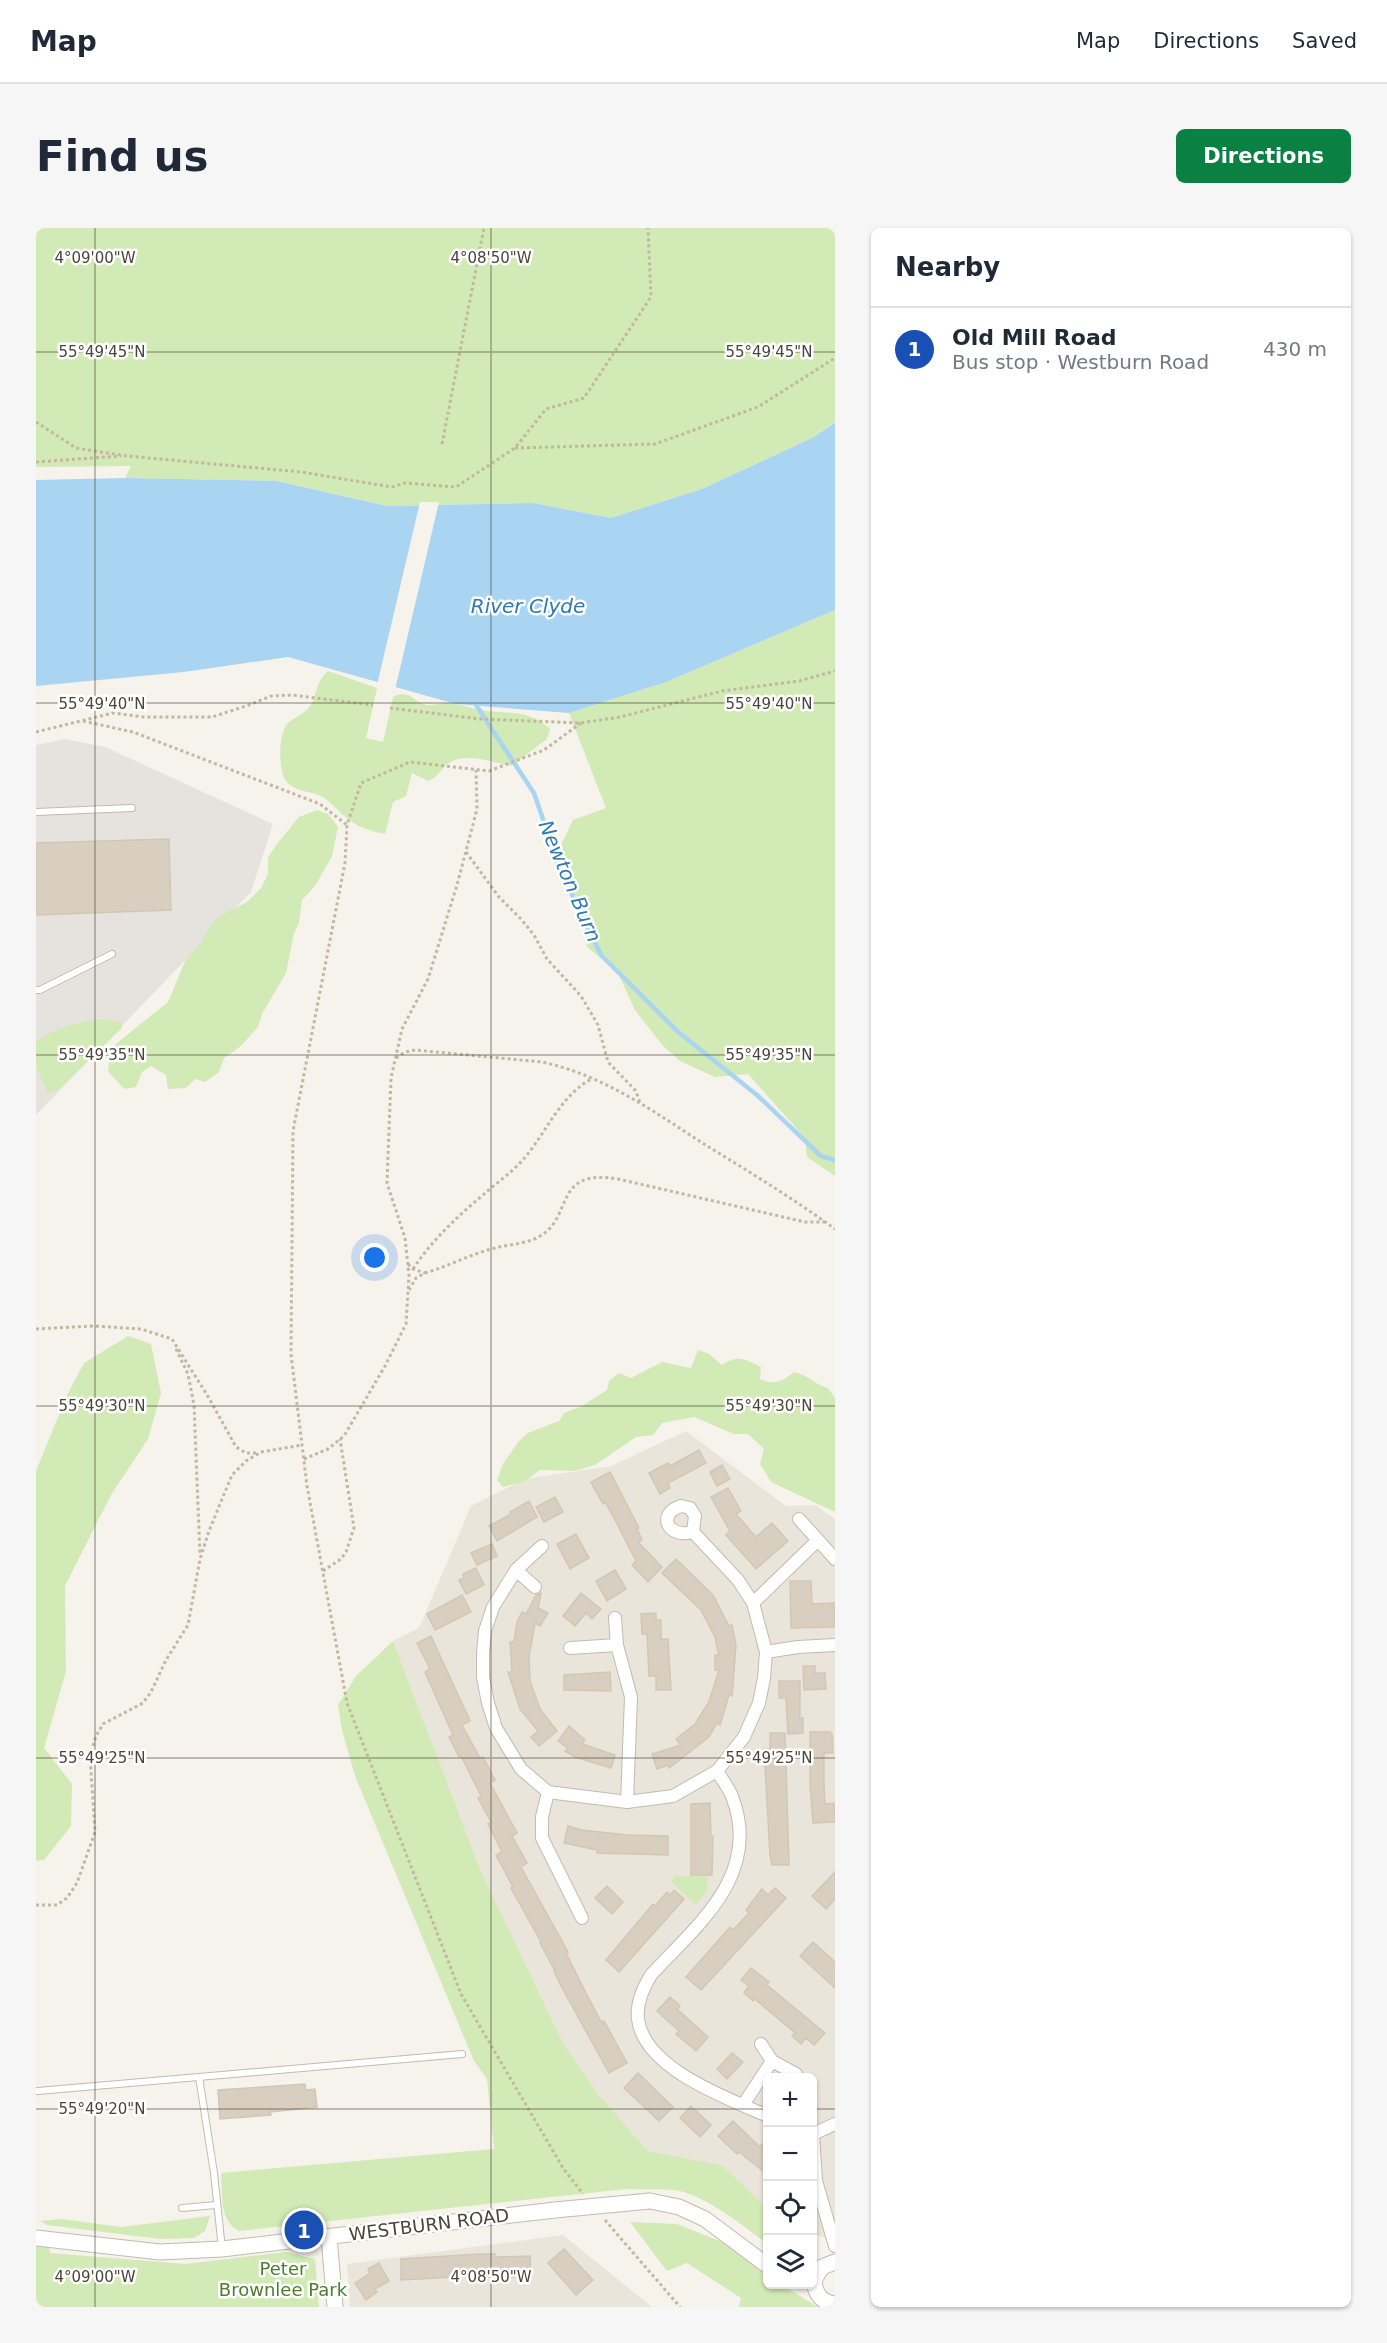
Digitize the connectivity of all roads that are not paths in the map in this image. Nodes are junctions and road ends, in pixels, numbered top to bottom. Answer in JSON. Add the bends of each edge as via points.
{"nodes":[{"id":1,"x":132,"y":808,"type":"dead end"},
{"id":2,"x":36,"y":812,"type":"edge"},
{"id":3,"x":112,"y":954,"type":"dead end"},
{"id":4,"x":36,"y":990,"type":"edge"},
{"id":5,"x":799,"y":1519,"type":"dead end"},
{"id":6,"x":693,"y":1532,"type":"dead end"},
{"id":7,"x":817,"y":1541,"type":"junction"},
{"id":8,"x":542,"y":1546,"type":"dead end"},
{"id":9,"x":835,"y":1559,"type":"edge"},
{"id":10,"x":516,"y":1570,"type":"junction"},
{"id":11,"x":535,"y":1587,"type":"dead end"},
{"id":12,"x":753,"y":1602,"type":"junction"},
{"id":13,"x":615,"y":1618,"type":"dead end"},
{"id":14,"x":617,"y":1645,"type":"junction"},
{"id":15,"x":835,"y":1645,"type":"edge"},
{"id":16,"x":570,"y":1648,"type":"dead end"},
{"id":17,"x":766,"y":1652,"type":"junction"},
{"id":18,"x":717,"y":1771,"type":"junction"},
{"id":19,"x":548,"y":1792,"type":"junction"},
{"id":20,"x":627,"y":1802,"type":"junction"},
{"id":21,"x":582,"y":1918,"type":"dead end"},
{"id":22,"x":761,"y":2044,"type":"dead end"},
{"id":23,"x":462,"y":2054,"type":"dead end"},
{"id":24,"x":772,"y":2061,"type":"junction"},
{"id":25,"x":794,"y":2073,"type":"edge"},
{"id":26,"x":199,"y":2077,"type":"junction"},
{"id":27,"x":39,"y":2091,"type":"dead end"},
{"id":28,"x":743,"y":2105,"type":"junction"},
{"id":29,"x":763,"y":2114,"type":"edge"},
{"id":30,"x":835,"y":2124,"type":"edge"},
{"id":31,"x":817,"y":2132,"type":"edge"},
{"id":32,"x":816,"y":2181,"type":"edge"},
{"id":33,"x":216,"y":2205,"type":"junction"},
{"id":34,"x":182,"y":2208,"type":"dead end"},
{"id":35,"x":329,"y":2237,"type":"junction"},
{"id":36,"x":36,"y":2238,"type":"edge"},
{"id":37,"x":834,"y":2245,"type":"edge"},
{"id":38,"x":222,"y":2249,"type":"junction"},
{"id":39,"x":763,"y":2262,"type":"edge"},
{"id":40,"x":823,"y":2267,"type":"edge"},
{"id":41,"x":809,"y":2289,"type":"edge"},
{"id":42,"x":818,"y":2295,"type":"junction"},
{"id":43,"x":834,"y":2305,"type":"edge"},
{"id":44,"x":335,"y":2307,"type":"edge"}],
"edges":[{"from":1,"to":2,"type":"lane"},
{"from":3,"to":4,"type":"lane"},
{"from":5,"to":7,"type":"street"},
{"from":6,"to":12,"type":"street"},
{"from":7,"to":9,"type":"street"},
{"from":7,"to":12,"type":"street"},
{"from":8,"to":10,"type":"street"},
{"from":10,"to":11,"type":"street"},
{"from":10,"to":19,"type":"street","via":[[493,1607],[485,1631],[483,1677],[496,1728],[521,1769]]},
{"from":12,"to":17,"type":"street"},
{"from":13,"to":14,"type":"street"},
{"from":14,"to":16,"type":"street"},
{"from":14,"to":20,"type":"street","via":[[631,1697]]},
{"from":15,"to":17,"type":"street"},
{"from":17,"to":18,"type":"street","via":[[753,1720]]},
{"from":18,"to":20,"type":"street","via":[[673,1796]]},
{"from":18,"to":28,"type":"street","via":[[733,1798],[740,1831],[739,1858],[730,1883],[714,1907],[651,1975],[641,1996],[638,2019],[641,2033],[651,2047],[685,2078]]},
{"from":19,"to":20,"type":"street"},
{"from":19,"to":21,"type":"street","via":[[542,1838]]},
{"from":22,"to":24,"type":"street"},
{"from":23,"to":26,"type":"lane"},
{"from":24,"to":25,"type":"street"},
{"from":24,"to":28,"type":"street"},
{"from":26,"to":27,"type":"lane"},
{"from":26,"to":33,"type":"lane"},
{"from":28,"to":29,"type":"street"},
{"from":30,"to":31,"type":"street"},
{"from":32,"to":37,"type":"street"},
{"from":33,"to":34,"type":"lane"},
{"from":33,"to":38,"type":"lane"},
{"from":35,"to":38,"type":"street","name":"WESTBURN ROAD"},
{"from":35,"to":39,"type":"street","name":"WESTBURN ROAD","bridge":true,"via":[[650,2201],[679,2206],[705,2219]]},
{"from":35,"to":44,"type":"street"},
{"from":36,"to":38,"type":"street","name":"WESTBURN ROAD","via":[[160,2252]]},
{"from":37,"to":40,"type":"street"},
{"from":40,"to":42,"type":"street","via":[[814,2280]]},
{"from":41,"to":42,"type":"street"},
{"from":42,"to":43,"type":"street"}]}
